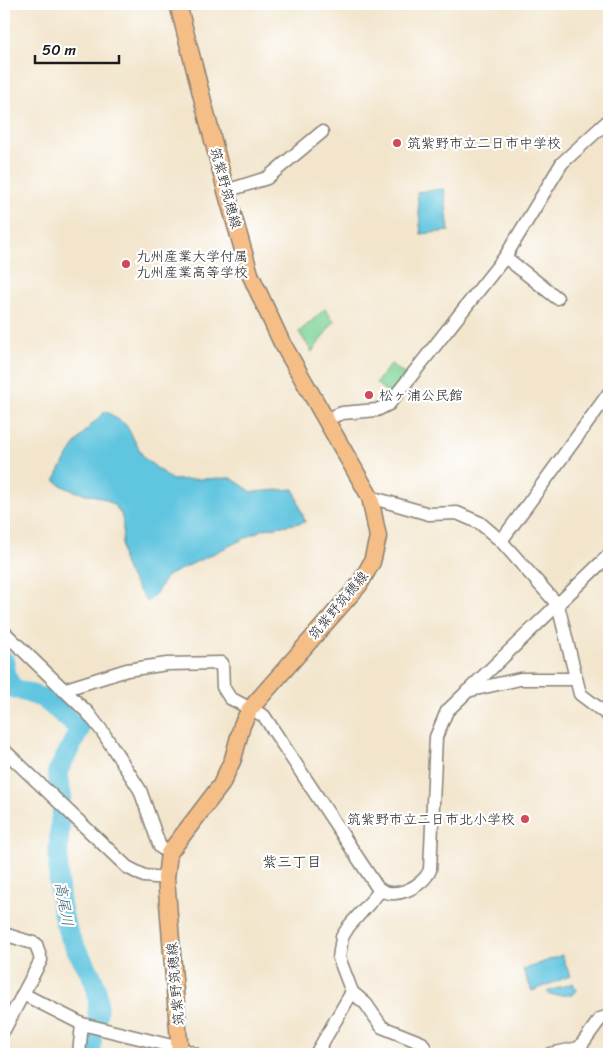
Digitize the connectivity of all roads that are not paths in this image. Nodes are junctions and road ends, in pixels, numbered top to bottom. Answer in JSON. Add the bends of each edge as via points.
{"nodes":[{"id":1,"x":178,"y":4,"type":"edge"},
{"id":2,"x":609,"y":120,"type":"edge"},
{"id":3,"x":322,"y":132,"type":"dead end"},
{"id":4,"x":226,"y":191,"type":"junction"},
{"id":5,"x":505,"y":257,"type":"junction"},
{"id":6,"x":557,"y":298,"type":"dead end"},
{"id":7,"x":609,"y":393,"type":"edge"},
{"id":8,"x":327,"y":420,"type":"junction"},
{"id":9,"x":370,"y":497,"type":"junction"},
{"id":10,"x":501,"y":541,"type":"junction"},
{"id":11,"x":609,"y":555,"type":"edge"},
{"id":12,"x":558,"y":605,"type":"junction"},
{"id":13,"x":4,"y":632,"type":"edge"},
{"id":14,"x":576,"y":679,"type":"junction"},
{"id":15,"x":63,"y":690,"type":"junction"},
{"id":16,"x":466,"y":692,"type":"junction"},
{"id":17,"x":250,"y":709,"type":"junction"},
{"id":18,"x":609,"y":716,"type":"edge"},
{"id":19,"x":6,"y":757,"type":"edge"},
{"id":20,"x":170,"y":853,"type":"junction"},
{"id":21,"x":166,"y":878,"type":"junction"},
{"id":22,"x":381,"y":890,"type":"junction"},
{"id":23,"x":4,"y":934,"type":"edge"},
{"id":24,"x":352,"y":992,"type":"junction"},
{"id":25,"x":23,"y":994,"type":"junction"},
{"id":26,"x":609,"y":1016,"type":"edge"},
{"id":27,"x":82,"y":1024,"type":"junction"},
{"id":28,"x":4,"y":1030,"type":"edge"},
{"id":29,"x":180,"y":1051,"type":"edge"},
{"id":30,"x":79,"y":1054,"type":"edge"},
{"id":31,"x":195,"y":1054,"type":"edge"},
{"id":32,"x":316,"y":1054,"type":"edge"},
{"id":33,"x":428,"y":1054,"type":"edge"},
{"id":34,"x":550,"y":1054,"type":"edge"}],
"edges":[{"from":1,"to":4,"type":"main road","name":"筑紫野筑穂線"},
{"from":2,"to":5,"type":"street","via":[[562,163]]},
{"from":3,"to":4,"type":"street","via":[[267,178]]},
{"from":4,"to":8,"type":"main road","name":"筑紫野筑穂線","via":[[250,274],[281,341]]},
{"from":5,"to":6,"type":"street"},
{"from":5,"to":8,"type":"street","via":[[389,404],[378,410],[342,413]]},
{"from":7,"to":10,"type":"street"},
{"from":8,"to":9,"type":"main road","name":"筑紫野筑穂線"},
{"from":9,"to":10,"type":"street","via":[[430,514],[457,513],[484,526]]},
{"from":9,"to":17,"type":"main road","name":"筑紫野筑穂線","via":[[378,537],[372,562],[359,584]]},
{"from":10,"to":12,"type":"street"},
{"from":11,"to":12,"type":"street"},
{"from":12,"to":14,"type":"street"},
{"from":12,"to":16,"type":"street"},
{"from":13,"to":15,"type":"street"},
{"from":14,"to":16,"type":"street","via":[[520,679]]},
{"from":14,"to":18,"type":"street","via":[[584,698]]},
{"from":15,"to":17,"type":"street","via":[[127,670],[167,664],[222,664],[223,687],[230,698]]},
{"from":15,"to":20,"type":"street","via":[[102,730],[140,790],[160,847]]},
{"from":16,"to":22,"type":"street","via":[[447,710],[436,736],[428,876],[412,888],[396,892]]},
{"from":17,"to":20,"type":"main road","name":"筑紫野筑穂線","via":[[221,784]]},
{"from":17,"to":22,"type":"street","via":[[264,716]]},
{"from":19,"to":21,"type":"street","via":[[127,867],[144,876]]},
{"from":20,"to":21,"type":"main road","name":"筑紫野筑穂線"},
{"from":21,"to":29,"type":"main road","name":"筑紫野筑穂線"},
{"from":22,"to":24,"type":"street","via":[[342,937],[339,958]]},
{"from":23,"to":25,"type":"street","via":[[36,944],[41,960]]},
{"from":24,"to":32,"type":"street"},
{"from":24,"to":33,"type":"street","via":[[366,1004],[382,1026],[422,1043]]},
{"from":25,"to":27,"type":"street"},
{"from":25,"to":28,"type":"street"},
{"from":26,"to":34,"type":"street","via":[[600,1019],[579,1048]]},
{"from":27,"to":29,"type":"street"},
{"from":27,"to":30,"type":"street"},
{"from":29,"to":31,"type":"street"}]}
